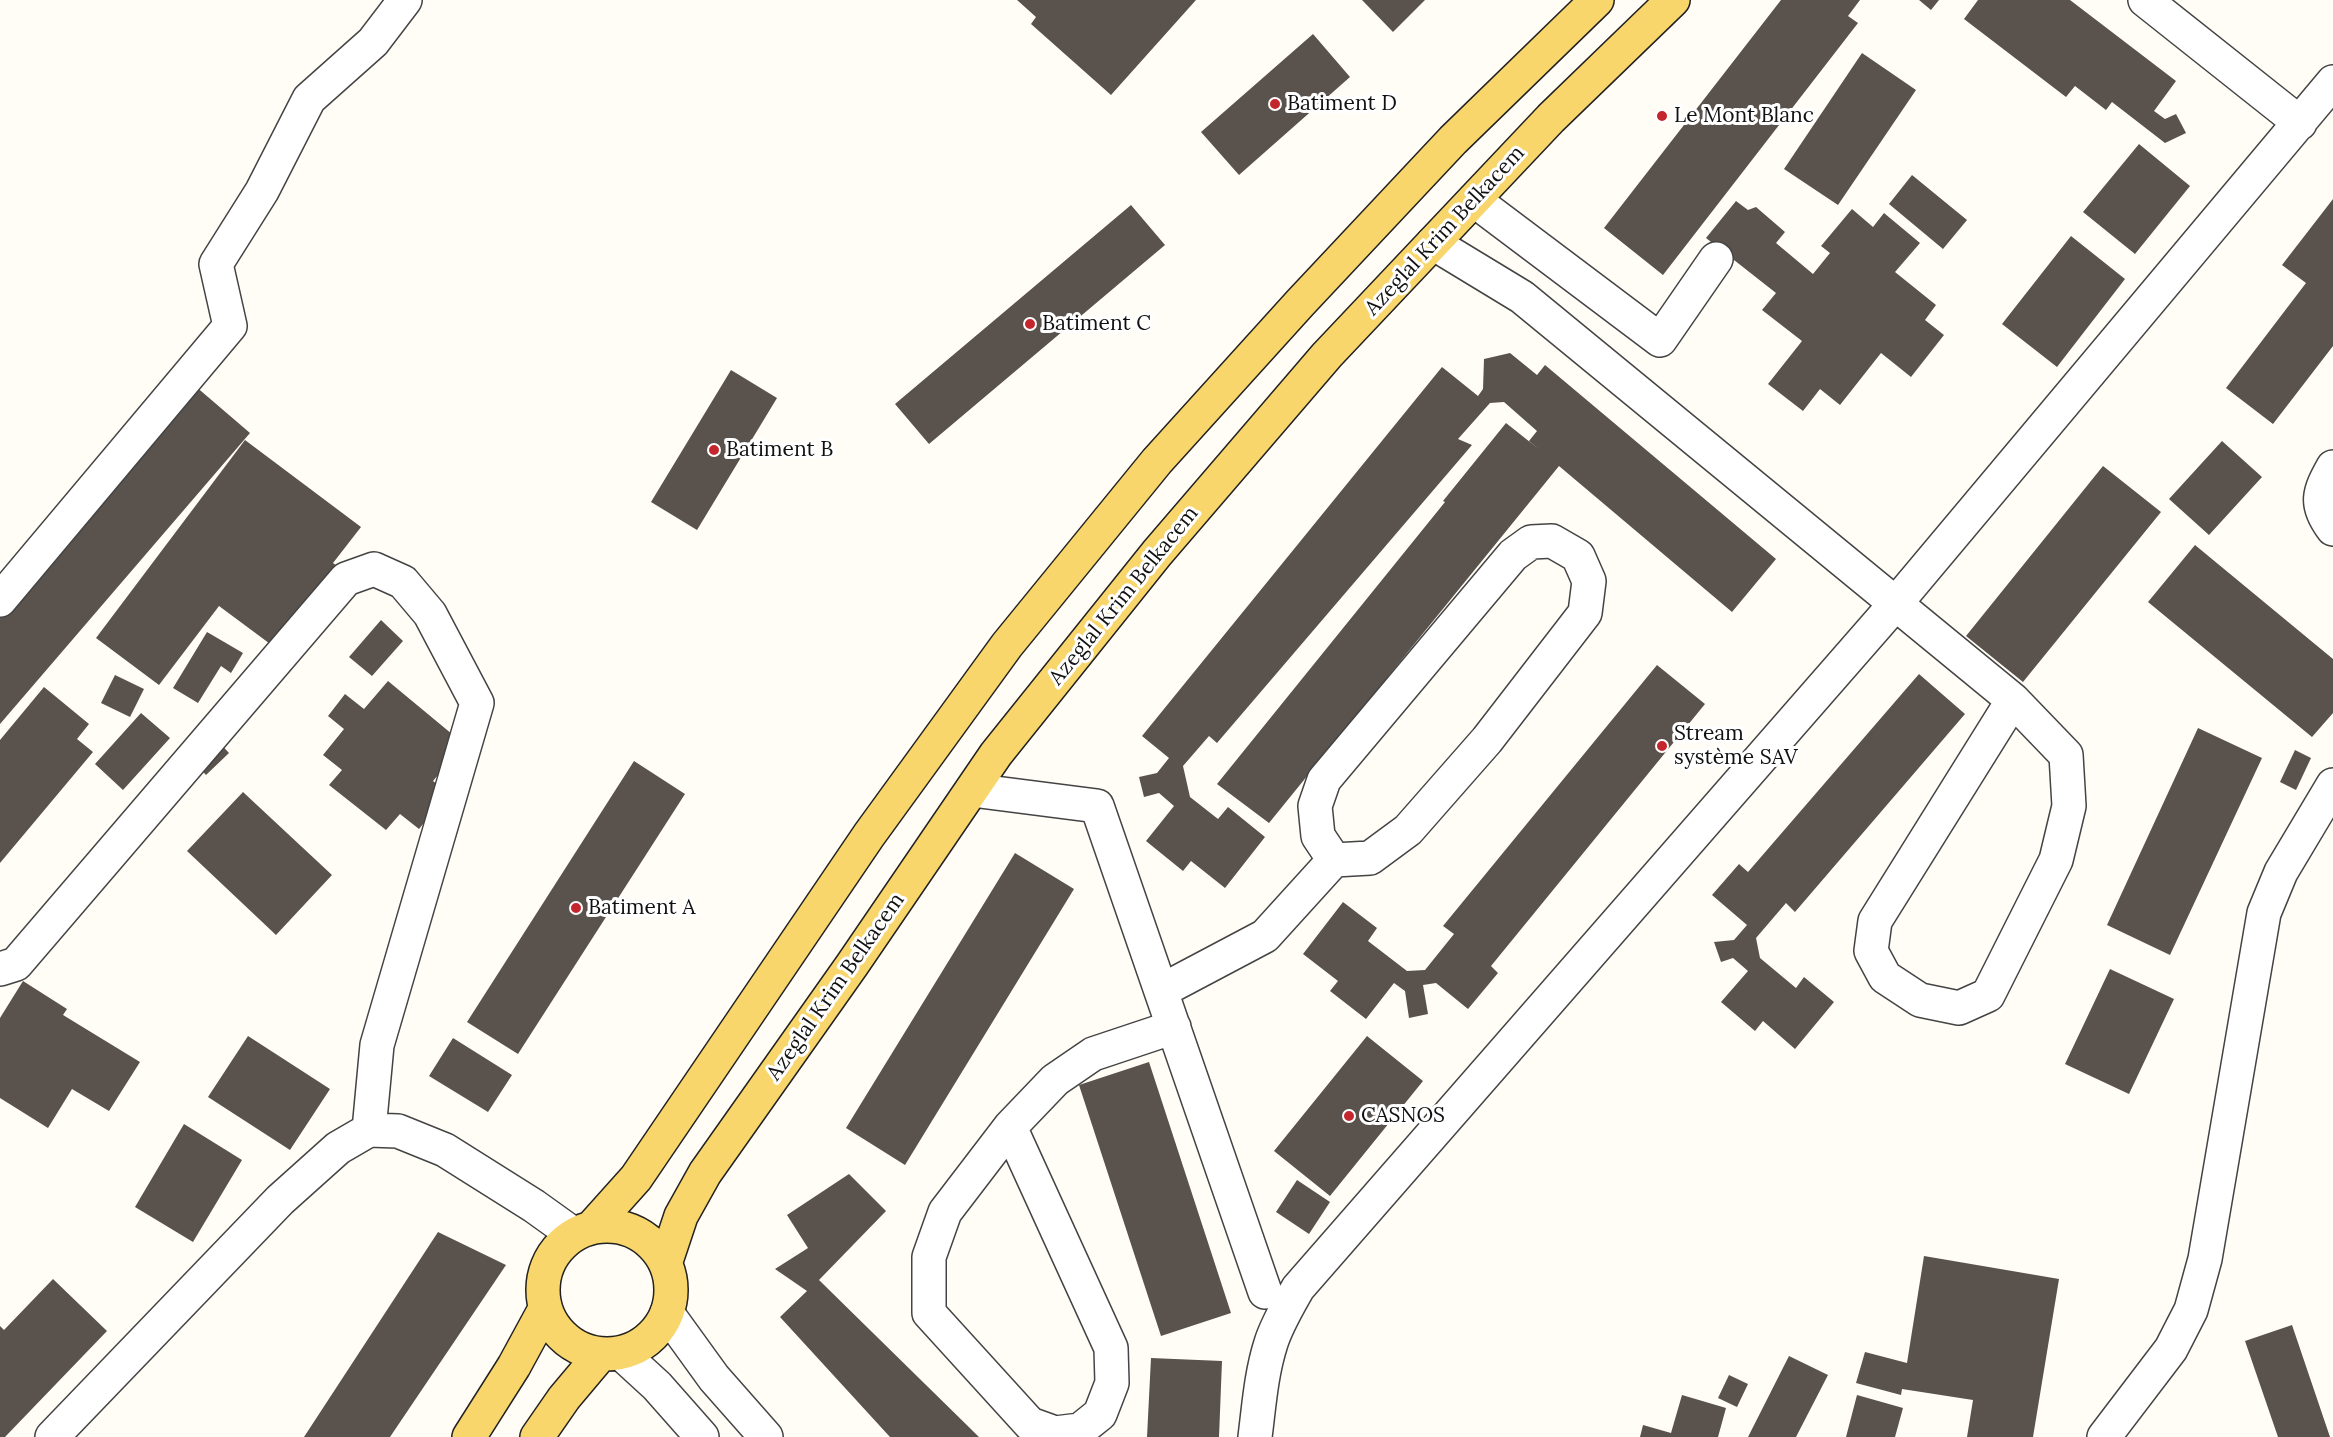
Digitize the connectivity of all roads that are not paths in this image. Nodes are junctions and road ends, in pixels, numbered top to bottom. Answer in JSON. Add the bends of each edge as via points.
{"nodes":[{"id":1,"x":405,"y":0,"type":"edge"},
{"id":2,"x":1597,"y":0,"type":"edge"},
{"id":3,"x":1673,"y":0,"type":"edge"},
{"id":4,"x":2145,"y":0,"type":"edge"},
{"id":5,"x":2333,"y":82,"type":"edge"},
{"id":6,"x":2300,"y":123,"type":"junction"},
{"id":7,"x":1474,"y":200,"type":"junction"},
{"id":8,"x":1433,"y":243,"type":"junction"},
{"id":9,"x":1716,"y":259,"type":"dead end"},
{"id":10,"x":2333,"y":467,"type":"edge"},
{"id":11,"x":2333,"y":529,"type":"edge"},
{"id":12,"x":0,"y":600,"type":"edge"},
{"id":13,"x":1897,"y":602,"type":"junction"},
{"id":14,"x":2013,"y":700,"type":"junction"},
{"id":15,"x":2333,"y":785,"type":"edge"},
{"id":16,"x":972,"y":790,"type":"junction"},
{"id":17,"x":1334,"y":860,"type":"junction"},
{"id":18,"x":0,"y":969,"type":"edge"},
{"id":19,"x":1161,"y":991,"type":"junction"},
{"id":20,"x":1174,"y":1027,"type":"junction"},
{"id":21,"x":1010,"y":1127,"type":"junction"},
{"id":22,"x":369,"y":1130,"type":"junction"},
{"id":23,"x":583,"y":1230,"type":"junction"},
{"id":24,"x":666,"y":1261,"type":"junction"},
{"id":25,"x":1265,"y":1292,"type":"dead end"},
{"id":26,"x":545,"y":1309,"type":"junction"},
{"id":27,"x":667,"y":1313,"type":"junction"},
{"id":28,"x":611,"y":1354,"type":"junction"},
{"id":29,"x":52,"y":1437,"type":"edge"},
{"id":30,"x":470,"y":1437,"type":"edge"},
{"id":31,"x":537,"y":1437,"type":"edge"},
{"id":32,"x":702,"y":1437,"type":"edge"},
{"id":33,"x":766,"y":1437,"type":"edge"},
{"id":34,"x":1255,"y":1437,"type":"edge"},
{"id":35,"x":2104,"y":1437,"type":"edge"}],
"edges":[{"from":1,"to":12,"type":"street","via":[[373,42],[309,99],[262,191],[216,264],[230,326]]},
{"from":2,"to":23,"type":"main road","via":[[1453,140],[1157,461],[1006,645],[869,835],[636,1178]]},
{"from":3,"to":7,"type":"main road","name":"Azeglal Krim Belkacem","via":[[1551,118]]},
{"from":4,"to":6,"type":"street"},
{"from":5,"to":6,"type":"street"},
{"from":6,"to":13,"type":"street"},
{"from":7,"to":8,"type":"main road","name":"Azeglal Krim Belkacem"},
{"from":7,"to":9,"type":"street","via":[[1660,340]]},
{"from":8,"to":13,"type":"street","via":[[1522,297]]},
{"from":8,"to":16,"type":"main road","name":"Azeglal Krim Belkacem","via":[[1327,355],[1157,552],[996,754]]},
{"from":10,"to":11,"type":"street","via":[[2320,490],[2323,516]]},
{"from":13,"to":14,"type":"street"},
{"from":13,"to":34,"type":"street","via":[[1299,1288],[1271,1342]]},
{"from":14,"to":14,"type":"street","via":[[1875,921],[1871,951],[1885,977],[1920,1000],[1959,1008],[1988,994],[2056,860],[2069,806],[2066,755]]},
{"from":15,"to":35,"type":"street","via":[[2281,872],[2264,914],[2205,1259],[2191,1310],[2171,1349]]},
{"from":16,"to":19,"type":"street","via":[[1097,806]]},
{"from":16,"to":24,"type":"main road","name":"Azeglal Krim Belkacem","via":[[705,1173],[681,1215]]},
{"from":17,"to":17,"type":"street","via":[[1370,858],[1408,831],[1487,740],[1585,613],[1588,581],[1578,556],[1552,541],[1531,542],[1513,555],[1324,780],[1315,806],[1318,836]]},
{"from":17,"to":19,"type":"street","via":[[1265,936]]},
{"from":18,"to":22,"type":"street","via":[[16,964],[346,579],[374,569],[403,582],[430,614],[477,703],[376,1045]]},
{"from":19,"to":20,"type":"street"},
{"from":20,"to":21,"type":"street","via":[[1093,1054],[1055,1080]]},
{"from":20,"to":25,"type":"street"},
{"from":21,"to":21,"type":"street","via":[[945,1212],[929,1257],[929,1313],[1030,1424],[1055,1433],[1080,1430],[1100,1414],[1112,1383],[1111,1348]]},
{"from":22,"to":23,"type":"street","via":[[398,1131],[445,1150],[534,1206]]},
{"from":22,"to":29,"type":"street","via":[[338,1148],[280,1200]]},
{"from":23,"to":24,"type":"main road","via":[[615,1225],[635,1231],[653,1243]]},
{"from":23,"to":26,"type":"main road","via":[[557,1248],[547,1266],[542,1288]]},
{"from":24,"to":27,"type":"main road","via":[[671,1280]]},
{"from":26,"to":28,"type":"main road","via":[[566,1340],[583,1350]]},
{"from":26,"to":30,"type":"main road"},
{"from":27,"to":28,"type":"main road","via":[[654,1334],[639,1346]]},
{"from":27,"to":33,"type":"street","via":[[714,1378]]},
{"from":28,"to":31,"type":"main road","via":[[564,1398]]},
{"from":28,"to":32,"type":"street","via":[[674,1404]]}]}
